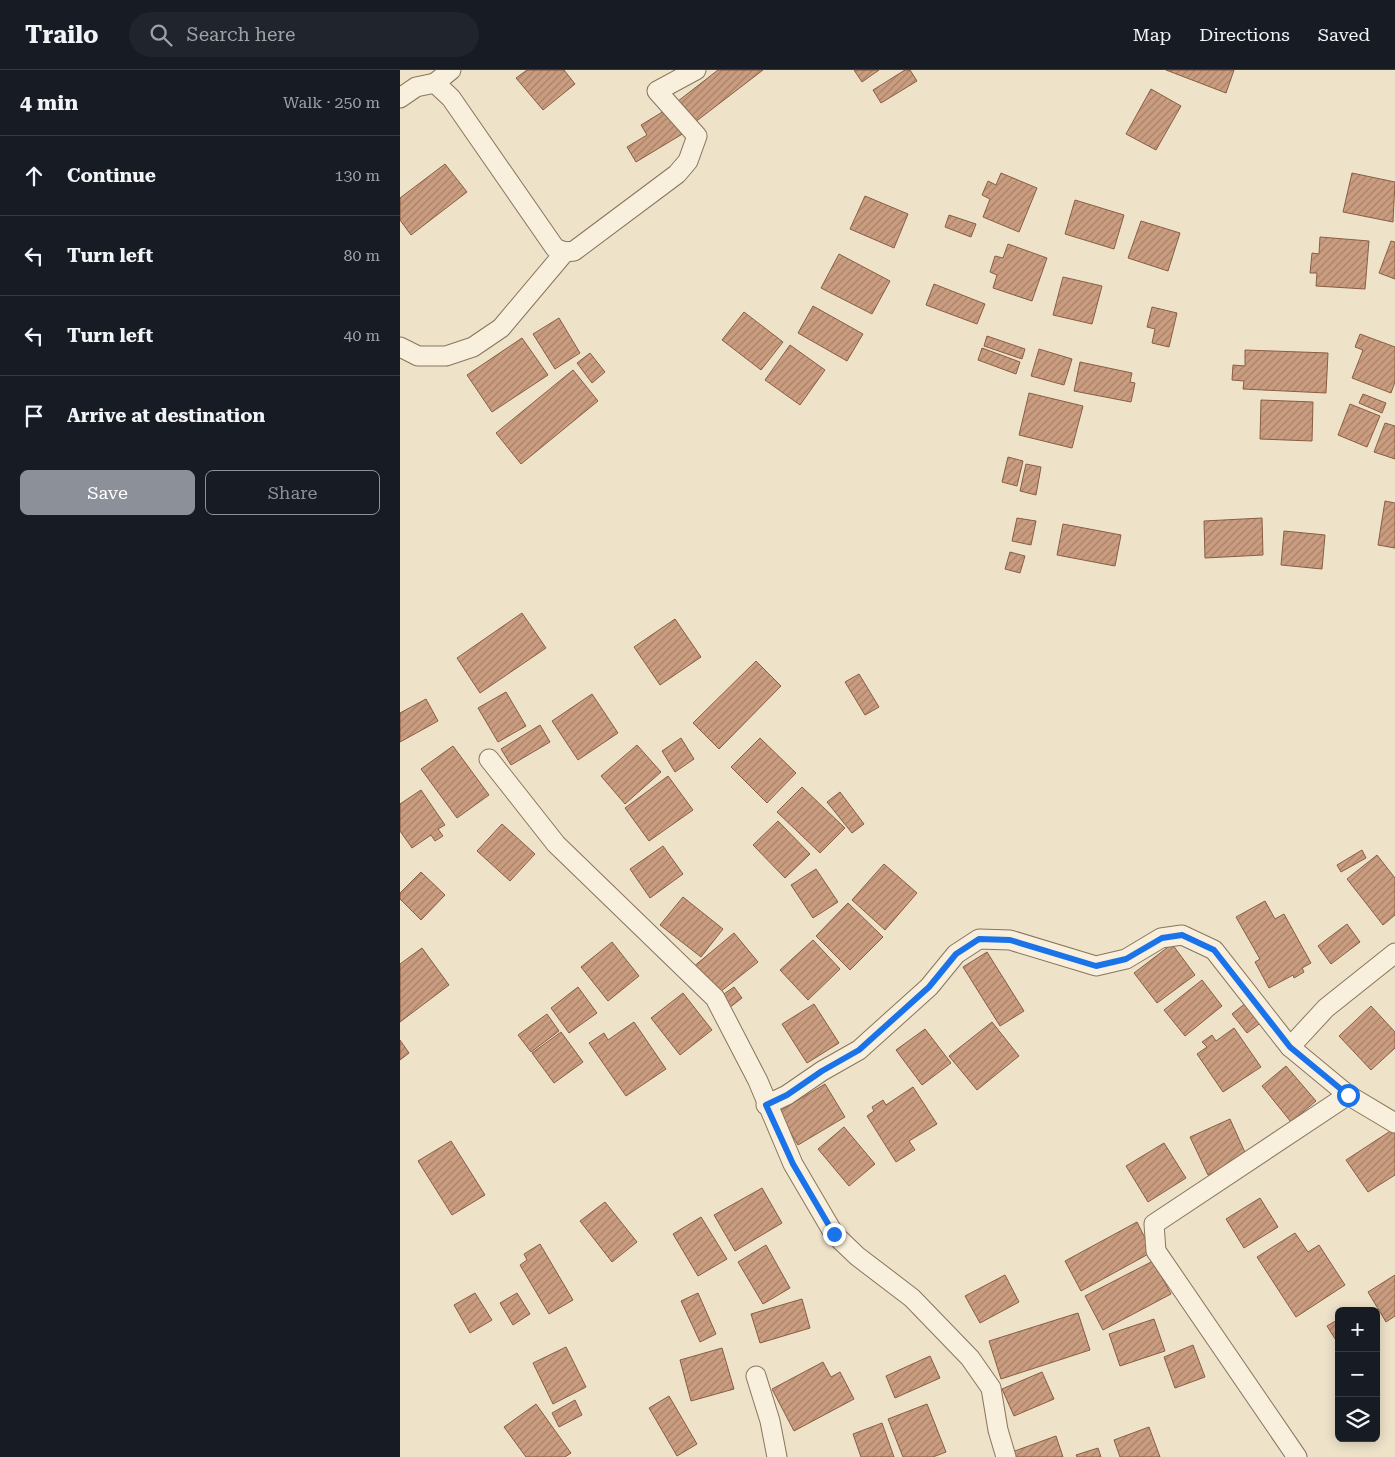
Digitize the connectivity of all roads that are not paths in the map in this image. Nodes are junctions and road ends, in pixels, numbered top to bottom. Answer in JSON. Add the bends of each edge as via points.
{"nodes":[{"id":1,"x":451,"y":70,"type":"edge"},
{"id":2,"x":696,"y":70,"type":"edge"},
{"id":3,"x":435,"y":83,"type":"junction"},
{"id":4,"x":400,"y":98,"type":"edge"},
{"id":5,"x":565,"y":252,"type":"junction"},
{"id":6,"x":400,"y":347,"type":"edge"},
{"id":7,"x":489,"y":760,"type":"dead end"},
{"id":8,"x":1395,"y":954,"type":"edge"},
{"id":9,"x":1290,"y":1047,"type":"junction"},
{"id":10,"x":1348,"y":1095,"type":"junction"},
{"id":11,"x":766,"y":1105,"type":"junction"},
{"id":12,"x":1395,"y":1123,"type":"edge"},
{"id":13,"x":756,"y":1376,"type":"dead end"},
{"id":14,"x":777,"y":1457,"type":"edge"},
{"id":15,"x":1006,"y":1457,"type":"edge"},
{"id":16,"x":1297,"y":1457,"type":"edge"}],
"edges":[{"from":1,"to":3,"type":"street"},
{"from":2,"to":5,"type":"street","via":[[657,91],[697,136],[688,161],[677,174],[602,232],[574,251]]},
{"from":3,"to":4,"type":"street","via":[[416,87]]},
{"from":3,"to":5,"type":"street","via":[[451,98],[555,248]]},
{"from":5,"to":6,"type":"street","via":[[501,328],[473,347],[446,356],[418,356]]},
{"from":7,"to":11,"type":"street","via":[[556,844],[715,998],[758,1080]]},
{"from":8,"to":9,"type":"street","via":[[1326,1008]]},
{"from":9,"to":10,"type":"street"},
{"from":9,"to":11,"type":"street","via":[[1214,950],[1182,935],[1162,938],[1126,959],[1096,966],[1010,940],[979,939],[956,954],[929,987],[859,1050]]},
{"from":10,"to":12,"type":"street"},
{"from":10,"to":16,"type":"street","via":[[1154,1224],[1156,1252]]},
{"from":11,"to":15,"type":"street","via":[[793,1164],[834,1234],[912,1298],[970,1358],[992,1388]]},
{"from":13,"to":14,"type":"street","via":[[770,1420]]}]}
